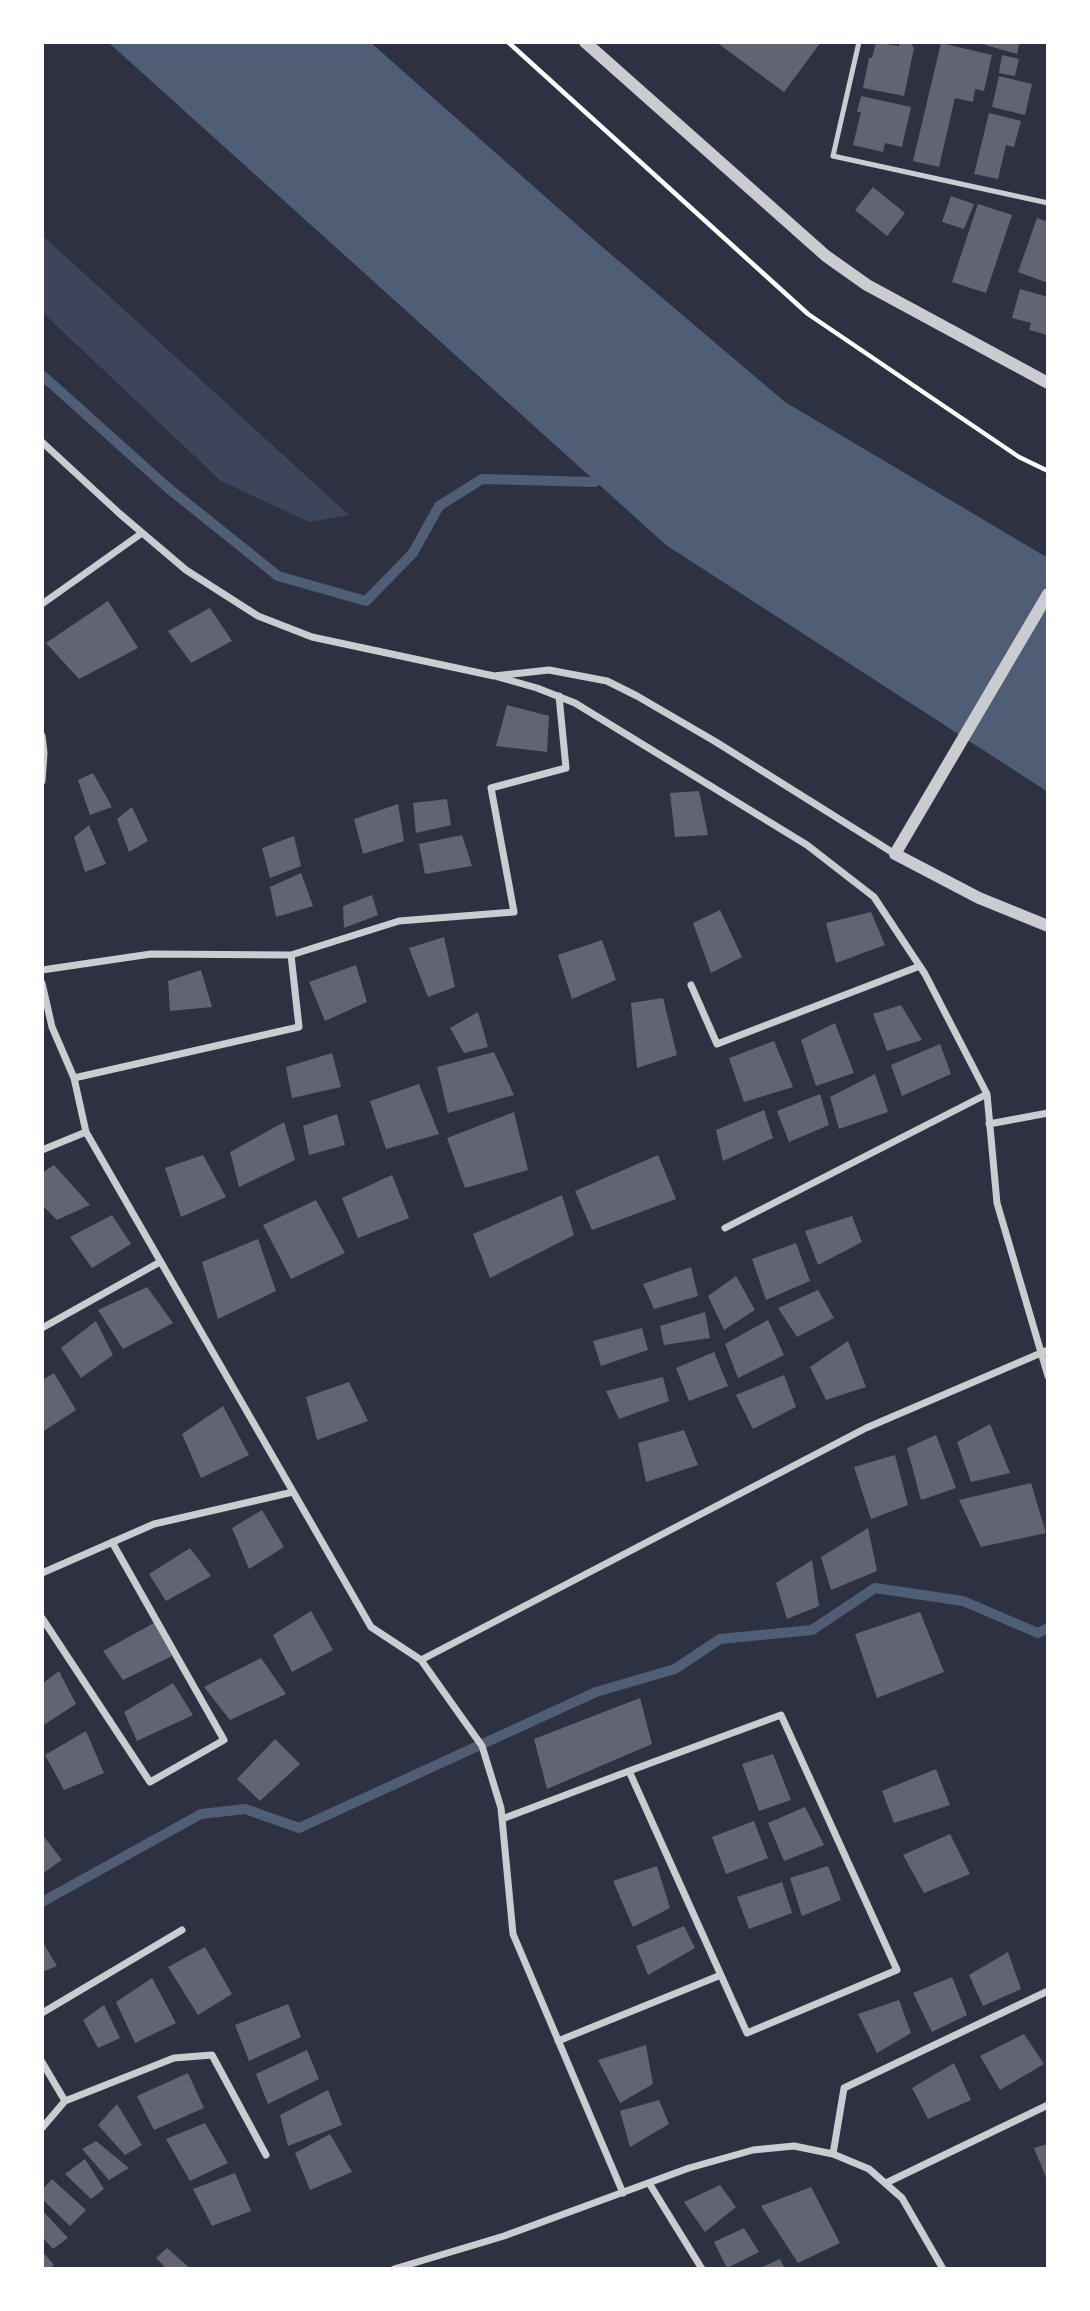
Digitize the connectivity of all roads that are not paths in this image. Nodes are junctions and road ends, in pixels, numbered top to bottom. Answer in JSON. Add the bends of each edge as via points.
{"nodes":[{"id":1,"x":586,"y":42,"type":"edge"},
{"id":2,"x":859,"y":42,"type":"edge"},
{"id":3,"x":1048,"y":203,"type":"edge"},
{"id":4,"x":1048,"y":383,"type":"edge"},
{"id":5,"x":42,"y":442,"type":"edge"},
{"id":6,"x":142,"y":533,"type":"junction"},
{"id":7,"x":1048,"y":594,"type":"edge"},
{"id":8,"x":42,"y":604,"type":"edge"},
{"id":9,"x":494,"y":676,"type":"junction"},
{"id":10,"x":559,"y":696,"type":"junction"},
{"id":11,"x":42,"y":736,"type":"edge"},
{"id":12,"x":42,"y":781,"type":"edge"},
{"id":13,"x":895,"y":854,"type":"junction"},
{"id":14,"x":1048,"y":926,"type":"edge"},
{"id":15,"x":291,"y":955,"type":"junction"},
{"id":16,"x":920,"y":966,"type":"junction"},
{"id":17,"x":42,"y":970,"type":"edge"},
{"id":18,"x":42,"y":983,"type":"edge"},
{"id":19,"x":691,"y":985,"type":"dead end"},
{"id":20,"x":74,"y":1078,"type":"junction"},
{"id":21,"x":987,"y":1094,"type":"junction"},
{"id":22,"x":1048,"y":1113,"type":"edge"},
{"id":23,"x":989,"y":1124,"type":"junction"},
{"id":24,"x":86,"y":1132,"type":"junction"},
{"id":25,"x":42,"y":1150,"type":"edge"},
{"id":26,"x":725,"y":1228,"type":"dead end"},
{"id":27,"x":160,"y":1262,"type":"junction"},
{"id":28,"x":42,"y":1328,"type":"edge"},
{"id":29,"x":1044,"y":1352,"type":"edge"},
{"id":30,"x":1048,"y":1376,"type":"edge"},
{"id":31,"x":293,"y":1492,"type":"junction"},
{"id":32,"x":112,"y":1542,"type":"junction"},
{"id":33,"x":42,"y":1573,"type":"edge"},
{"id":34,"x":42,"y":1618,"type":"edge"},
{"id":35,"x":421,"y":1660,"type":"junction"},
{"id":36,"x":629,"y":1771,"type":"junction"},
{"id":37,"x":502,"y":1819,"type":"junction"},
{"id":38,"x":182,"y":1930,"type":"dead end"},
{"id":39,"x":721,"y":1975,"type":"junction"},
{"id":40,"x":1048,"y":1991,"type":"edge"},
{"id":41,"x":42,"y":2013,"type":"edge"},
{"id":42,"x":558,"y":2040,"type":"junction"},
{"id":43,"x":42,"y":2062,"type":"edge"},
{"id":44,"x":65,"y":2101,"type":"junction"},
{"id":45,"x":1048,"y":2105,"type":"edge"},
{"id":46,"x":42,"y":2128,"type":"edge"},
{"id":47,"x":833,"y":2154,"type":"junction"},
{"id":48,"x":266,"y":2155,"type":"dead end"},
{"id":49,"x":649,"y":2183,"type":"junction"},
{"id":50,"x":886,"y":2183,"type":"junction"},
{"id":51,"x":622,"y":2193,"type":"junction"},
{"id":52,"x":394,"y":2269,"type":"edge"},
{"id":53,"x":702,"y":2269,"type":"edge"},
{"id":54,"x":943,"y":2269,"type":"edge"}],
"edges":[{"from":1,"to":4,"type":"street","via":[[826,256],[867,285]]},
{"from":2,"to":3,"type":"lane","via":[[834,156]]},
{"from":5,"to":6,"type":"street"},
{"from":6,"to":8,"type":"street"},
{"from":6,"to":9,"type":"street","via":[[186,570],[258,616],[312,637]]},
{"from":7,"to":13,"type":"street"},
{"from":9,"to":10,"type":"street"},
{"from":9,"to":13,"type":"street","via":[[549,670],[607,681],[716,742]]},
{"from":10,"to":15,"type":"street","via":[[566,768],[491,788],[514,912],[399,921]]},
{"from":10,"to":16,"type":"street","via":[[807,845],[874,897]]},
{"from":11,"to":12,"type":"street"},
{"from":13,"to":14,"type":"street","via":[[979,898]]},
{"from":15,"to":17,"type":"street","via":[[151,954]]},
{"from":15,"to":20,"type":"street","via":[[299,1027]]},
{"from":16,"to":19,"type":"street","via":[[717,1044]]},
{"from":16,"to":21,"type":"street"},
{"from":18,"to":20,"type":"street","via":[[52,1027]]},
{"from":20,"to":24,"type":"street"},
{"from":21,"to":23,"type":"street"},
{"from":21,"to":26,"type":"street"},
{"from":22,"to":23,"type":"street"},
{"from":23,"to":29,"type":"street","via":[[997,1203]]},
{"from":24,"to":25,"type":"street"},
{"from":24,"to":27,"type":"street"},
{"from":27,"to":28,"type":"street"},
{"from":27,"to":31,"type":"street"},
{"from":29,"to":30,"type":"street"},
{"from":29,"to":35,"type":"street","via":[[866,1428]]},
{"from":31,"to":32,"type":"street","via":[[154,1524]]},
{"from":31,"to":35,"type":"street","via":[[371,1627]]},
{"from":32,"to":33,"type":"street"},
{"from":32,"to":34,"type":"street","via":[[224,1740],[150,1782]]},
{"from":35,"to":37,"type":"street","via":[[482,1746]]},
{"from":36,"to":37,"type":"street"},
{"from":36,"to":39,"type":"street"},
{"from":36,"to":39,"type":"street","via":[[781,1715],[897,1970],[747,2033]]},
{"from":37,"to":42,"type":"street","via":[[513,1934]]},
{"from":38,"to":41,"type":"street"},
{"from":39,"to":42,"type":"street"},
{"from":40,"to":47,"type":"street","via":[[844,2088]]},
{"from":42,"to":51,"type":"street"},
{"from":43,"to":44,"type":"street"},
{"from":44,"to":46,"type":"street"},
{"from":44,"to":48,"type":"street","via":[[174,2058],[212,2054]]},
{"from":45,"to":50,"type":"street"},
{"from":47,"to":49,"type":"street","via":[[794,2146],[753,2151]]},
{"from":47,"to":50,"type":"street","via":[[869,2169]]},
{"from":49,"to":51,"type":"street"},
{"from":49,"to":53,"type":"street"},
{"from":50,"to":54,"type":"street","via":[[902,2198]]},
{"from":51,"to":52,"type":"street"}]}
